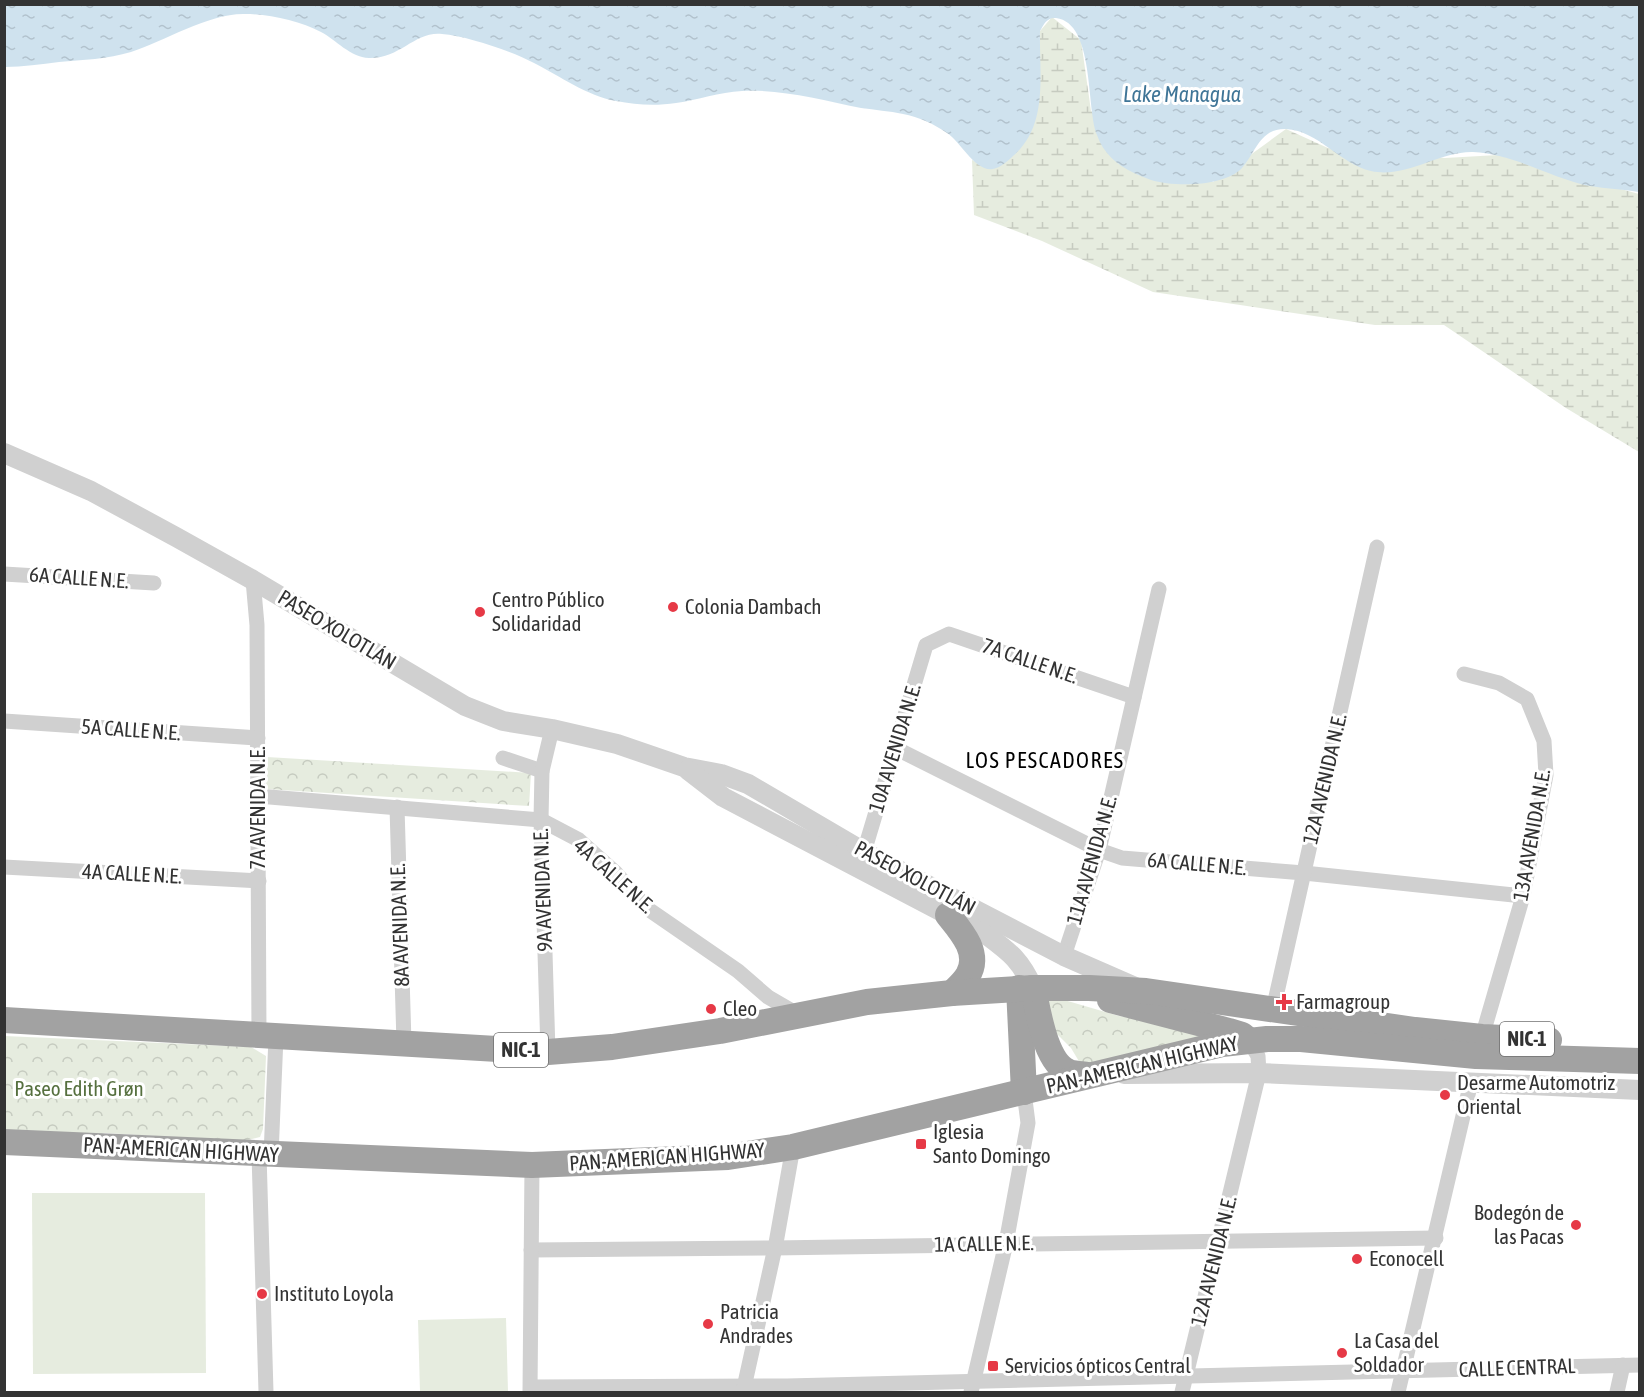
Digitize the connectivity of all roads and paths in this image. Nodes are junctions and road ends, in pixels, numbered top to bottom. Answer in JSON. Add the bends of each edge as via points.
{"nodes":[{"id":1,"x":5,"y":453,"type":"edge"},
{"id":2,"x":1377,"y":547,"type":"dead end"},
{"id":3,"x":4,"y":574,"type":"edge"},
{"id":4,"x":253,"y":580,"type":"junction"},
{"id":5,"x":154,"y":583,"type":"dead end"},
{"id":6,"x":1159,"y":589,"type":"dead end"},
{"id":7,"x":926,"y":645,"type":"joint"},
{"id":8,"x":1464,"y":674,"type":"dead end"},
{"id":9,"x":1134,"y":697,"type":"junction"},
{"id":10,"x":4,"y":721,"type":"edge"},
{"id":11,"x":552,"y":729,"type":"junction"},
{"id":12,"x":258,"y":738,"type":"junction"},
{"id":13,"x":895,"y":748,"type":"junction"},
{"id":14,"x":502,"y":758,"type":"dead end"},
{"id":15,"x":684,"y":767,"type":"junction"},
{"id":16,"x":542,"y":771,"type":"junction"},
{"id":17,"x":258,"y":796,"type":"junction"},
{"id":18,"x":396,"y":807,"type":"junction"},
{"id":19,"x":541,"y":820,"type":"junction"},
{"id":20,"x":1099,"y":850,"type":"junction"},
{"id":21,"x":864,"y":852,"type":"junction"},
{"id":22,"x":4,"y":867,"type":"edge"},
{"id":23,"x":1304,"y":873,"type":"junction"},
{"id":24,"x":259,"y":881,"type":"junction"},
{"id":25,"x":1523,"y":896,"type":"junction"},
{"id":26,"x":948,"y":915,"type":"junction"},
{"id":27,"x":1064,"y":956,"type":"junction"},
{"id":28,"x":1026,"y":988,"type":"junction"},
{"id":29,"x":1063,"y":988,"type":"junction"},
{"id":30,"x":1146,"y":991,"type":"junction"},
{"id":31,"x":952,"y":993,"type":"junction"},
{"id":32,"x":1273,"y":1010,"type":"junction"},
{"id":33,"x":799,"y":1015,"type":"junction"},
{"id":34,"x":4,"y":1020,"type":"edge"},
{"id":35,"x":267,"y":1036,"type":"junction"},
{"id":36,"x":1482,"y":1037,"type":"junction"},
{"id":37,"x":1249,"y":1041,"type":"junction"},
{"id":38,"x":404,"y":1043,"type":"junction"},
{"id":39,"x":1640,"y":1043,"type":"edge"},
{"id":40,"x":549,"y":1052,"type":"junction"},
{"id":41,"x":1640,"y":1061,"type":"edge"},
{"id":42,"x":1259,"y":1073,"type":"junction"},
{"id":43,"x":1088,"y":1075,"type":"junction"},
{"id":44,"x":1471,"y":1082,"type":"junction"},
{"id":45,"x":1640,"y":1090,"type":"edge"},
{"id":46,"x":1024,"y":1092,"type":"junction"},
{"id":47,"x":4,"y":1142,"type":"edge"},
{"id":48,"x":793,"y":1147,"type":"junction"},
{"id":49,"x":266,"y":1155,"type":"junction"},
{"id":50,"x":532,"y":1166,"type":"junction"},
{"id":51,"x":1436,"y":1238,"type":"junction"},
{"id":52,"x":1219,"y":1241,"type":"junction"},
{"id":53,"x":1006,"y":1243,"type":"junction"},
{"id":54,"x":774,"y":1248,"type":"junction"},
{"id":55,"x":531,"y":1250,"type":"junction"},
{"id":56,"x":1623,"y":1365,"type":"junction"},
{"id":57,"x":1640,"y":1365,"type":"edge"},
{"id":58,"x":1403,"y":1371,"type":"junction"},
{"id":59,"x":1184,"y":1385,"type":"edge"},
{"id":60,"x":972,"y":1388,"type":"edge"},
{"id":61,"x":530,"y":1390,"type":"edge"},
{"id":62,"x":743,"y":1390,"type":"edge"},
{"id":63,"x":266,"y":1392,"type":"edge"},
{"id":64,"x":1398,"y":1392,"type":"edge"},
{"id":65,"x":1617,"y":1392,"type":"edge"}],
"edges":[{"from":1,"to":4,"type":"street","name":"PASEO XOLOTLÁN","via":[[92,491]]},
{"from":2,"to":23,"type":"street","name":"12A AVENIDA N.E."},
{"from":3,"to":5,"type":"street","name":"6A CALLE N.E."},
{"from":4,"to":11,"type":"street","name":"PASEO XOLOTLÁN","via":[[465,706],[503,721]]},
{"from":4,"to":12,"type":"street","name":"7A AVENIDA N.E."},
{"from":6,"to":9,"type":"street","name":"11A AVENIDA N.E."},
{"from":7,"to":9,"type":"street","name":"7A CALLE N.E.","via":[[949,634]]},
{"from":7,"to":13,"type":"street","name":"10A AVENIDA N.E."},
{"from":8,"to":25,"type":"street","name":"13A AVENIDA N.E.","via":[[1499,683],[1527,699],[1545,741],[1546,775]]},
{"from":9,"to":20,"type":"street","name":"11A AVENIDA N.E."},
{"from":10,"to":12,"type":"street","name":"5A CALLE N.E."},
{"from":11,"to":15,"type":"street","name":"PASEO XOLOTLÁN","via":[[617,744]]},
{"from":11,"to":16,"type":"street","name":"9A AVENIDA N.E."},
{"from":12,"to":17,"type":"street","name":"7A AVENIDA N.E."},
{"from":13,"to":20,"type":"street","name":"6A CALLE N.E."},
{"from":13,"to":21,"type":"street","name":"10A AVENIDA N.E."},
{"from":14,"to":16,"type":"street"},
{"from":15,"to":21,"type":"street","name":"PASEO XOLOTLÁN","via":[[748,784]]},
{"from":15,"to":26,"type":"street","name":"PASEO XOLOTLÁN","via":[[723,797]]},
{"from":16,"to":19,"type":"street","name":"9A AVENIDA N.E."},
{"from":17,"to":18,"type":"street","name":"4A CALLE N.E."},
{"from":17,"to":24,"type":"street","name":"7A AVENIDA N.E."},
{"from":18,"to":19,"type":"street","name":"4A CALLE N.E."},
{"from":18,"to":38,"type":"street","name":"8A AVENIDA N.E."},
{"from":19,"to":33,"type":"street","name":"4A CALLE N.E.","via":[[579,840],[648,909],[738,971],[768,997]]},
{"from":19,"to":40,"type":"street","name":"9A AVENIDA N.E."},
{"from":20,"to":23,"type":"street","name":"6A CALLE N.E.","via":[[1122,858]]},
{"from":20,"to":27,"type":"street","name":"11A AVENIDA N.E."},
{"from":21,"to":27,"type":"street","name":"PASEO XOLOTLÁN"},
{"from":22,"to":24,"type":"street","name":"4A CALLE N.E."},
{"from":23,"to":25,"type":"street","name":"6A CALLE N.E."},
{"from":23,"to":32,"type":"street","name":"12A AVENIDA N.E."},
{"from":24,"to":35,"type":"street","name":"7A AVENIDA N.E."},
{"from":25,"to":36,"type":"street","name":"13A AVENIDA N.E."},
{"from":26,"to":28,"type":"street","name":"PASEO XOLOTLÁN","via":[[1008,951],[1024,967]]},
{"from":26,"to":31,"type":"highway","via":[[965,937],[973,961],[969,975]]},
{"from":27,"to":30,"type":"street","name":"PASEO XOLOTLÁN"},
{"from":28,"to":29,"type":"highway","name":"PAN-AMERICAN HIGHWAY","number":"NIC-1"},
{"from":28,"to":31,"type":"highway","name":"PAN-AMERICAN HIGHWAY","number":"NIC-1"},
{"from":28,"to":43,"type":"highway","via":[[1047,1046],[1058,1064],[1068,1071]]},
{"from":28,"to":46,"type":"highway"},
{"from":29,"to":30,"type":"highway","name":"PAN-AMERICAN HIGHWAY","number":"NIC-1"},
{"from":29,"to":37,"type":"highway","via":[[1229,1031]]},
{"from":30,"to":32,"type":"highway","name":"PAN-AMERICAN HIGHWAY","number":"NIC-1"},
{"from":31,"to":33,"type":"highway","name":"PAN-AMERICAN HIGHWAY","number":"NIC-1","via":[[867,1002]]},
{"from":32,"to":36,"type":"highway","name":"PAN-AMERICAN HIGHWAY","number":"NIC-1"},
{"from":33,"to":40,"type":"highway","name":"PAN-AMERICAN HIGHWAY","number":"NIC-1","via":[[709,1033]]},
{"from":34,"to":35,"type":"highway","name":"PAN-AMERICAN HIGHWAY","number":"NIC-1"},
{"from":35,"to":38,"type":"highway","name":"PAN-AMERICAN HIGHWAY","number":"NIC-1"},
{"from":35,"to":49,"type":"street","name":"7A AVENIDA N.E."},
{"from":36,"to":39,"type":"highway","name":"PAN-AMERICAN HIGHWAY","number":"NIC-1"},
{"from":37,"to":41,"type":"highway","name":"PAN-AMERICAN HIGHWAY","number":"NIC-1","via":[[1301,1039],[1476,1056]]},
{"from":37,"to":42,"type":"street","name":"12A AVENIDA N.E.","via":[[1258,1056]]},
{"from":37,"to":43,"type":"highway","name":"PAN-AMERICAN HIGHWAY","number":"NIC-1"},
{"from":38,"to":40,"type":"highway","name":"PAN-AMERICAN HIGHWAY","number":"NIC-1"},
{"from":42,"to":43,"type":"street"},
{"from":42,"to":44,"type":"street"},
{"from":42,"to":52,"type":"street","name":"12A AVENIDA N.E."},
{"from":43,"to":46,"type":"highway","name":"PAN-AMERICAN HIGHWAY","number":"NIC-1"},
{"from":44,"to":45,"type":"street"},
{"from":44,"to":51,"type":"street"},
{"from":46,"to":48,"type":"highway","name":"PAN-AMERICAN HIGHWAY","number":"NIC-1"},
{"from":46,"to":53,"type":"street","via":[[1028,1123]]},
{"from":47,"to":49,"type":"highway","name":"PAN-AMERICAN HIGHWAY","number":"NIC-1"},
{"from":48,"to":50,"type":"highway","name":"PAN-AMERICAN HIGHWAY","number":"NIC-1","via":[[728,1157]]},
{"from":48,"to":54,"type":"street"},
{"from":49,"to":50,"type":"highway","name":"PAN-AMERICAN HIGHWAY","number":"NIC-1"},
{"from":49,"to":63,"type":"street","name":"7A AVENIDA N.E."},
{"from":50,"to":55,"type":"street"},
{"from":51,"to":52,"type":"street","name":"1A CALLE N.E."},
{"from":51,"to":58,"type":"street"},
{"from":52,"to":53,"type":"street","name":"1A CALLE N.E."},
{"from":52,"to":59,"type":"street","name":"12A AVENIDA N.E."},
{"from":53,"to":54,"type":"street","name":"1A CALLE N.E."},
{"from":53,"to":60,"type":"street"},
{"from":54,"to":55,"type":"street","name":"1A CALLE N.E."},
{"from":54,"to":62,"type":"street"},
{"from":55,"to":61,"type":"street"},
{"from":56,"to":57,"type":"street","name":"CALLE CENTRAL"},
{"from":56,"to":58,"type":"street","name":"CALLE CENTRAL"},
{"from":56,"to":65,"type":"street"},
{"from":58,"to":59,"type":"street","name":"CALLE CENTRAL"},
{"from":58,"to":64,"type":"street"},
{"from":59,"to":60,"type":"street","name":"CALLE CENTRAL"},
{"from":60,"to":62,"type":"street","name":"CALLE CENTRAL"},
{"from":61,"to":62,"type":"street","name":"CALLE CENTRAL"}]}
